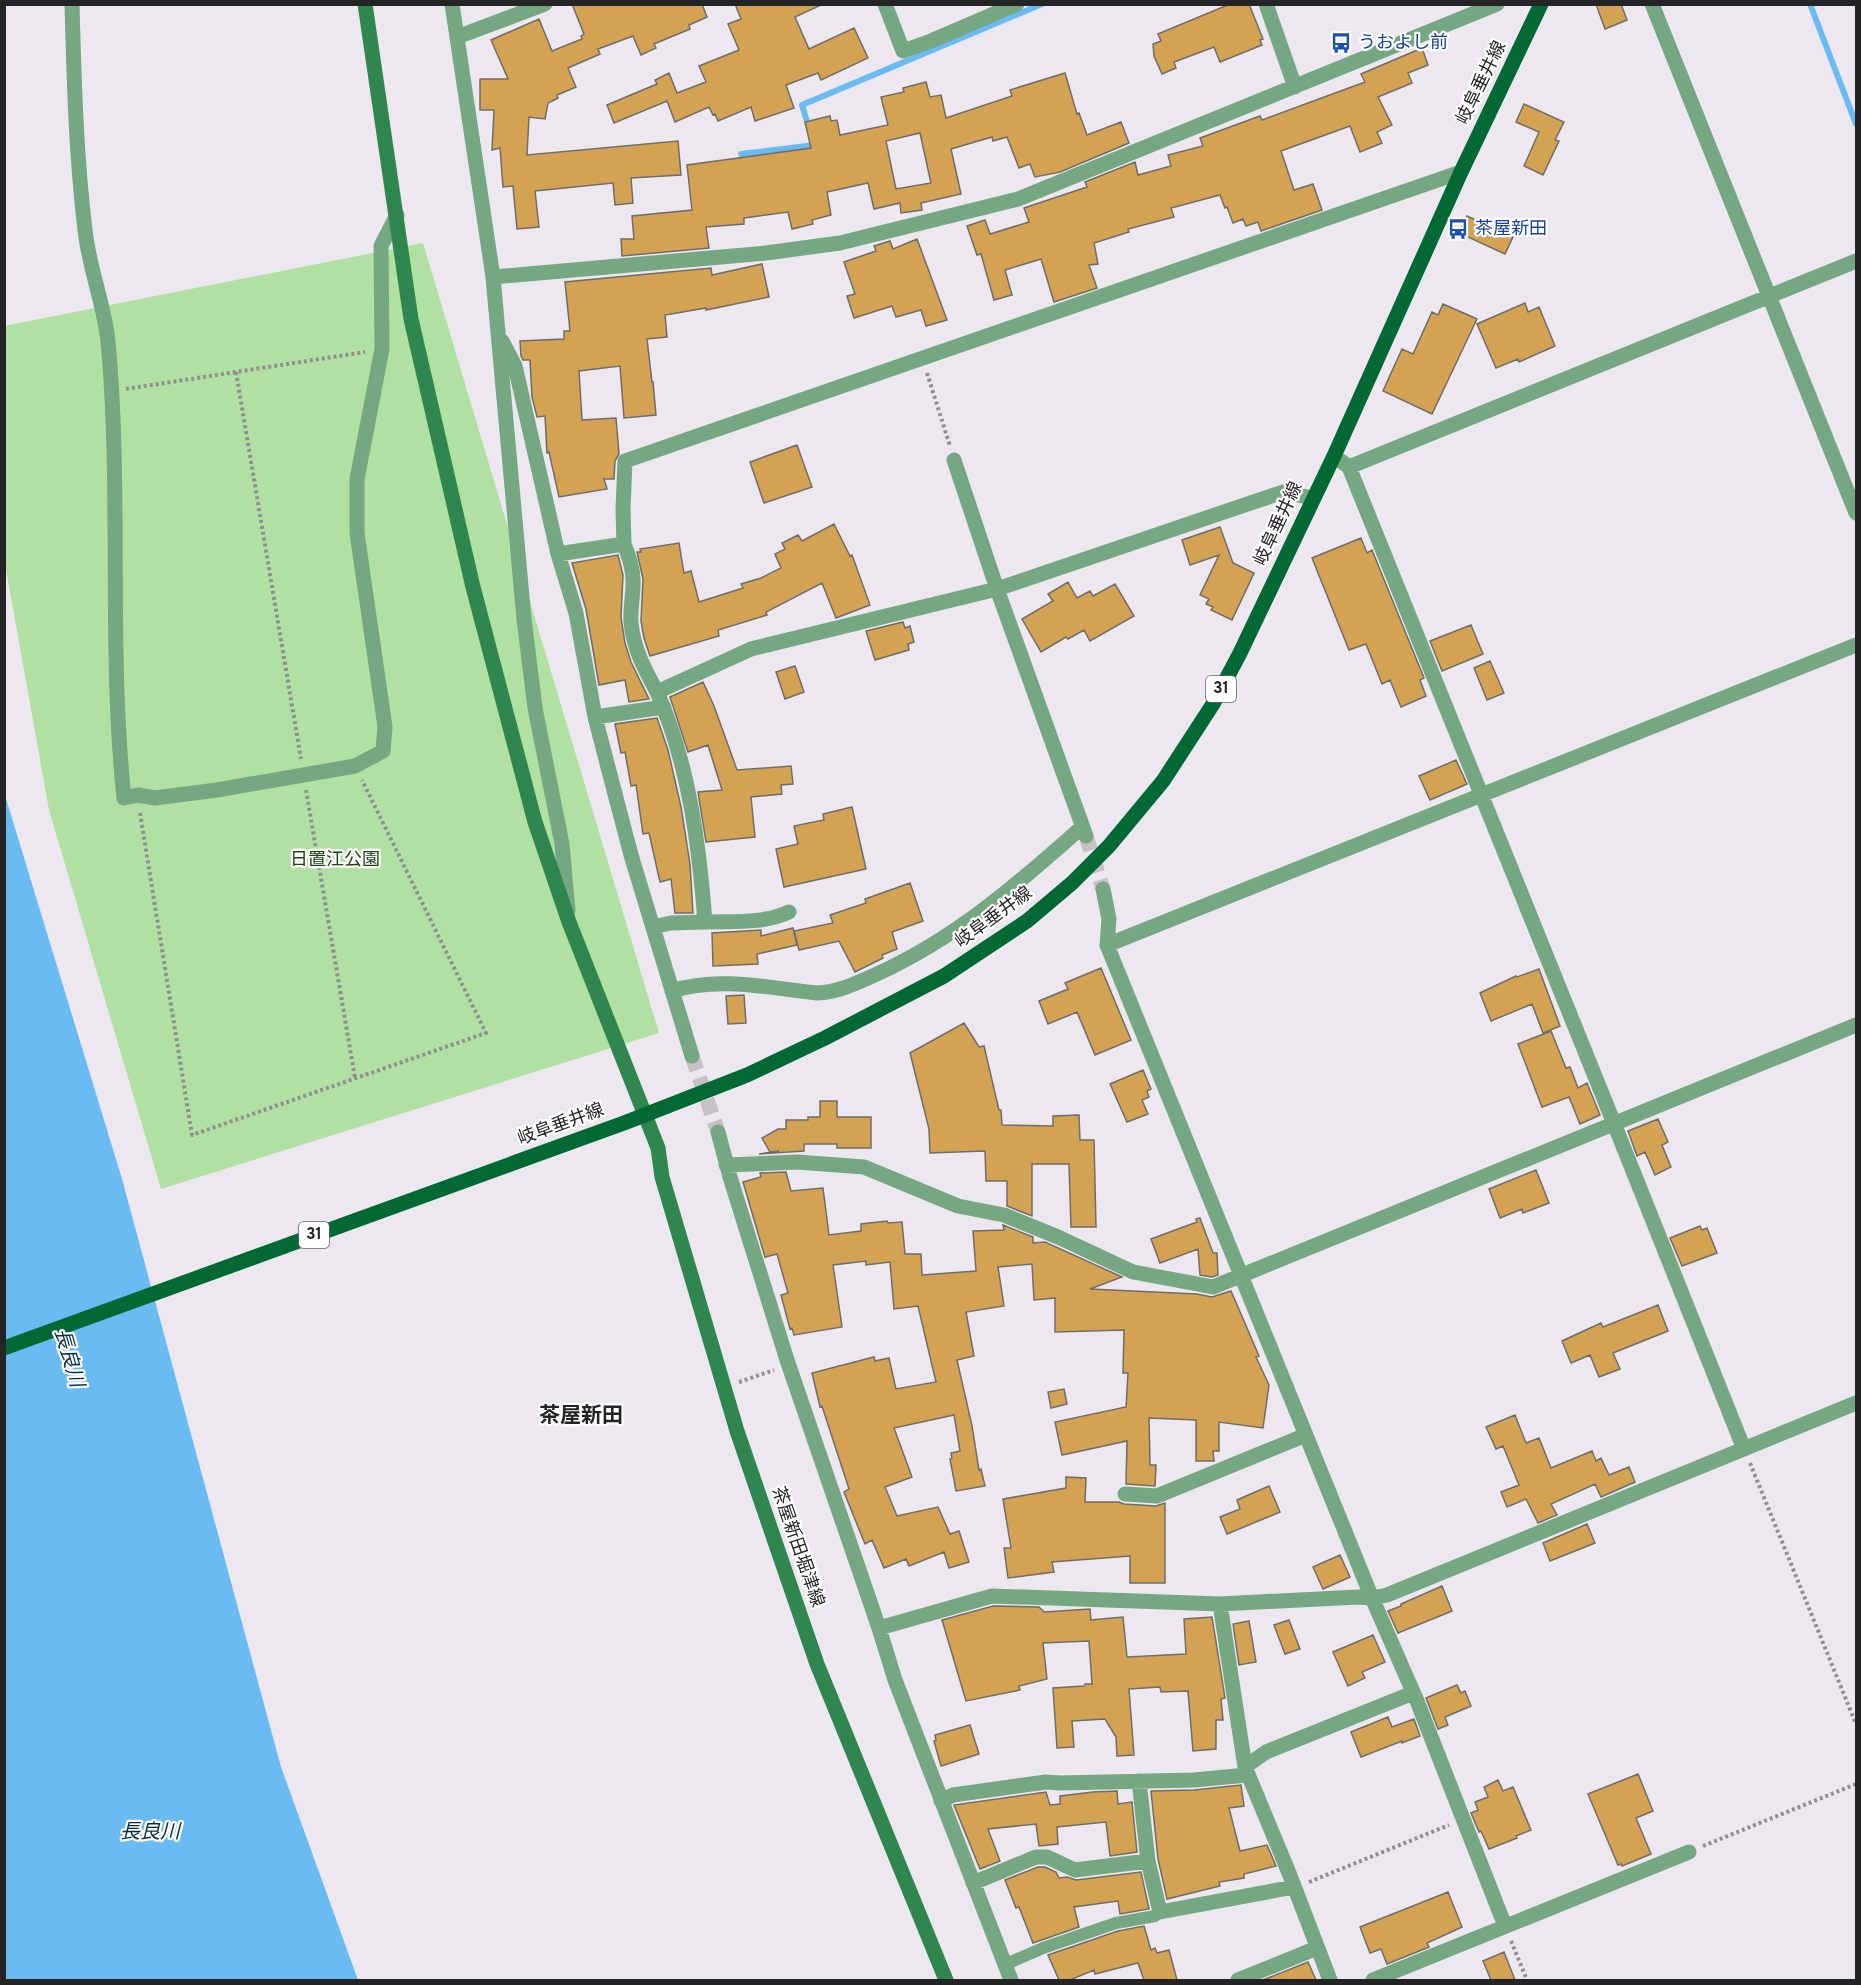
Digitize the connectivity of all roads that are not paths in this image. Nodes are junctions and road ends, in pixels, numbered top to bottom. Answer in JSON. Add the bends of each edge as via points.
{"nodes":[{"id":1,"x":72,"y":4,"type":"edge"},
{"id":2,"x":365,"y":4,"type":"edge"},
{"id":3,"x":452,"y":4,"type":"edge"},
{"id":4,"x":545,"y":4,"type":"edge"},
{"id":5,"x":885,"y":4,"type":"edge"},
{"id":6,"x":1017,"y":4,"type":"edge"},
{"id":7,"x":1266,"y":4,"type":"edge"},
{"id":8,"x":1497,"y":4,"type":"edge"},
{"id":9,"x":1541,"y":4,"type":"edge"},
{"id":10,"x":1652,"y":4,"type":"edge"},
{"id":11,"x":457,"y":36,"type":"junction"},
{"id":12,"x":1295,"y":87,"type":"junction"},
{"id":13,"x":1461,"y":172,"type":"junction"},
{"id":14,"x":397,"y":215,"type":"junction"},
{"id":15,"x":1857,"y":261,"type":"edge"},
{"id":16,"x":493,"y":277,"type":"junction"},
{"id":17,"x":1769,"y":296,"type":"junction"},
{"id":18,"x":498,"y":333,"type":"junction"},
{"id":19,"x":1334,"y":456,"type":"junction"},
{"id":20,"x":954,"y":460,"type":"road end"},
{"id":21,"x":1349,"y":467,"type":"junction"},
{"id":22,"x":1313,"y":498,"type":"junction"},
{"id":23,"x":1857,"y":513,"type":"edge"},
{"id":24,"x":624,"y":544,"type":"junction"},
{"id":25,"x":558,"y":554,"type":"junction"},
{"id":26,"x":997,"y":589,"type":"junction"},
{"id":27,"x":1857,"y":645,"type":"edge"},
{"id":28,"x":657,"y":692,"type":"junction"},
{"id":29,"x":664,"y":707,"type":"junction"},
{"id":30,"x":595,"y":717,"type":"junction"},
{"id":31,"x":1480,"y":796,"type":"junction"},
{"id":32,"x":1103,"y":889,"type":"tunnel mouth"},
{"id":33,"x":789,"y":912,"type":"dead end"},
{"id":34,"x":570,"y":922,"type":"junction"},
{"id":35,"x":705,"y":922,"type":"junction"},
{"id":36,"x":653,"y":927,"type":"junction"},
{"id":37,"x":1107,"y":945,"type":"junction"},
{"id":38,"x":672,"y":991,"type":"junction"},
{"id":39,"x":1857,"y":1025,"type":"edge"},
{"id":40,"x":692,"y":1056,"type":"tunnel mouth"},
{"id":41,"x":645,"y":1114,"type":"junction"},
{"id":42,"x":1615,"y":1123,"type":"junction"},
{"id":43,"x":718,"y":1132,"type":"tunnel mouth"},
{"id":44,"x":726,"y":1165,"type":"junction"},
{"id":45,"x":1241,"y":1276,"type":"junction"},
{"id":46,"x":4,"y":1348,"type":"edge"},
{"id":47,"x":1857,"y":1403,"type":"edge"},
{"id":48,"x":1306,"y":1435,"type":"junction"},
{"id":49,"x":1744,"y":1449,"type":"junction"},
{"id":50,"x":1125,"y":1494,"type":"dead end"},
{"id":51,"x":1372,"y":1598,"type":"junction"},
{"id":52,"x":1220,"y":1604,"type":"junction"},
{"id":53,"x":879,"y":1628,"type":"junction"},
{"id":54,"x":1413,"y":1693,"type":"junction"},
{"id":55,"x":1246,"y":1771,"type":"junction"},
{"id":56,"x":1138,"y":1781,"type":"junction"},
{"id":57,"x":941,"y":1801,"type":"junction"},
{"id":58,"x":1689,"y":1852,"type":"road end"},
{"id":59,"x":1148,"y":1861,"type":"junction"},
{"id":60,"x":973,"y":1883,"type":"junction"},
{"id":61,"x":1294,"y":1887,"type":"junction"},
{"id":62,"x":1160,"y":1912,"type":"junction"},
{"id":63,"x":1505,"y":1926,"type":"junction"},
{"id":64,"x":1317,"y":1948,"type":"junction"},
{"id":65,"x":1004,"y":1965,"type":"junction"},
{"id":66,"x":946,"y":1980,"type":"edge"},
{"id":67,"x":1011,"y":1980,"type":"edge"},
{"id":68,"x":1238,"y":1980,"type":"edge"},
{"id":69,"x":1330,"y":1980,"type":"edge"},
{"id":70,"x":1373,"y":1980,"type":"edge"}],
"edges":[{"from":1,"to":14,"type":"street","via":[[85,232],[107,339],[111,392],[118,740],[124,798],[217,790],[355,766],[383,751],[385,727],[357,533],[357,479],[382,349],[381,246]]},
{"from":2,"to":14,"type":"street","name":"茶屋新田堀津線"},
{"from":3,"to":11,"type":"street"},
{"from":4,"to":11,"type":"street"},
{"from":5,"to":6,"type":"street","via":[[903,51]]},
{"from":7,"to":12,"type":"street"},
{"from":8,"to":12,"type":"street"},
{"from":9,"to":13,"type":"main road","name":"岐阜垂井線","number":"31"},
{"from":10,"to":17,"type":"street"},
{"from":11,"to":16,"type":"street"},
{"from":12,"to":16,"type":"street","via":[[1018,199],[840,243]]},
{"from":13,"to":19,"type":"main road","name":"岐阜垂井線","number":"31"},
{"from":13,"to":24,"type":"street","via":[[625,461]]},
{"from":14,"to":34,"type":"street","name":"茶屋新田堀津線","via":[[411,319],[472,587],[536,822]]},
{"from":15,"to":17,"type":"street"},
{"from":16,"to":18,"type":"street"},
{"from":17,"to":21,"type":"street"},
{"from":17,"to":23,"type":"street"},
{"from":18,"to":25,"type":"street","via":[[515,366]]},
{"from":18,"to":34,"type":"street","via":[[524,619],[535,708],[562,844]]},
{"from":19,"to":21,"type":"street"},
{"from":19,"to":22,"type":"main road","name":"岐阜垂井線","number":"31"},
{"from":20,"to":26,"type":"street"},
{"from":21,"to":31,"type":"street"},
{"from":22,"to":26,"type":"street","via":[[1283,492]]},
{"from":22,"to":41,"type":"main road","name":"岐阜垂井線","number":"31","via":[[1213,704],[1140,810],[1072,883],[1027,921],[918,990],[747,1075]]},
{"from":24,"to":25,"type":"street"},
{"from":24,"to":28,"type":"street","via":[[632,565],[630,622],[641,664]]},
{"from":25,"to":30,"type":"street","via":[[576,612]]},
{"from":26,"to":28,"type":"street","via":[[751,650]]},
{"from":26,"to":38,"type":"street","via":[[1084,832],[947,937],[843,989],[817,993],[711,983]]},
{"from":27,"to":31,"type":"street"},
{"from":28,"to":29,"type":"street"},
{"from":29,"to":30,"type":"street"},
{"from":29,"to":35,"type":"street","via":[[688,786]]},
{"from":30,"to":36,"type":"street"},
{"from":31,"to":37,"type":"street"},
{"from":31,"to":42,"type":"street"},
{"from":32,"to":37,"type":"street","via":[[1109,919]]},
{"from":33,"to":35,"type":"street","via":[[753,921]]},
{"from":34,"to":41,"type":"street","name":"茶屋新田堀津線"},
{"from":35,"to":36,"type":"street"},
{"from":36,"to":38,"type":"street"},
{"from":37,"to":45,"type":"street"},
{"from":38,"to":40,"type":"street"},
{"from":39,"to":42,"type":"street"},
{"from":41,"to":46,"type":"main road","name":"岐阜垂井線","number":"31"},
{"from":41,"to":66,"type":"street","name":"茶屋新田堀津線","via":[[658,1148],[662,1177],[737,1431],[817,1664]]},
{"from":42,"to":45,"type":"street"},
{"from":42,"to":49,"type":"street"},
{"from":43,"to":44,"type":"street"},
{"from":44,"to":45,"type":"street","via":[[796,1162],[864,1167],[958,1206],[1004,1215],[1133,1272],[1213,1287]]},
{"from":44,"to":53,"type":"street","via":[[787,1360]]},
{"from":45,"to":48,"type":"street"},
{"from":47,"to":49,"type":"street"},
{"from":48,"to":50,"type":"street","via":[[1157,1496]]},
{"from":48,"to":51,"type":"street"},
{"from":49,"to":51,"type":"street"},
{"from":51,"to":52,"type":"street"},
{"from":51,"to":54,"type":"street"},
{"from":52,"to":53,"type":"street","via":[[992,1596]]},
{"from":52,"to":55,"type":"street"},
{"from":53,"to":57,"type":"street"},
{"from":54,"to":55,"type":"street","via":[[1266,1752],[1254,1758]]},
{"from":54,"to":63,"type":"street"},
{"from":55,"to":56,"type":"street","via":[[1194,1780]]},
{"from":55,"to":61,"type":"street"},
{"from":56,"to":57,"type":"street","via":[[1046,1782],[954,1795]]},
{"from":56,"to":59,"type":"street"},
{"from":57,"to":60,"type":"street"},
{"from":58,"to":63,"type":"street"},
{"from":59,"to":60,"type":"street","via":[[1074,1870],[1047,1857],[1036,1857]]},
{"from":59,"to":62,"type":"street"},
{"from":60,"to":65,"type":"street"},
{"from":61,"to":62,"type":"street"},
{"from":61,"to":64,"type":"street"},
{"from":62,"to":65,"type":"lane","via":[[1116,1923]]},
{"from":63,"to":70,"type":"street"},
{"from":64,"to":68,"type":"street"},
{"from":64,"to":69,"type":"street"},
{"from":65,"to":67,"type":"street"}]}
